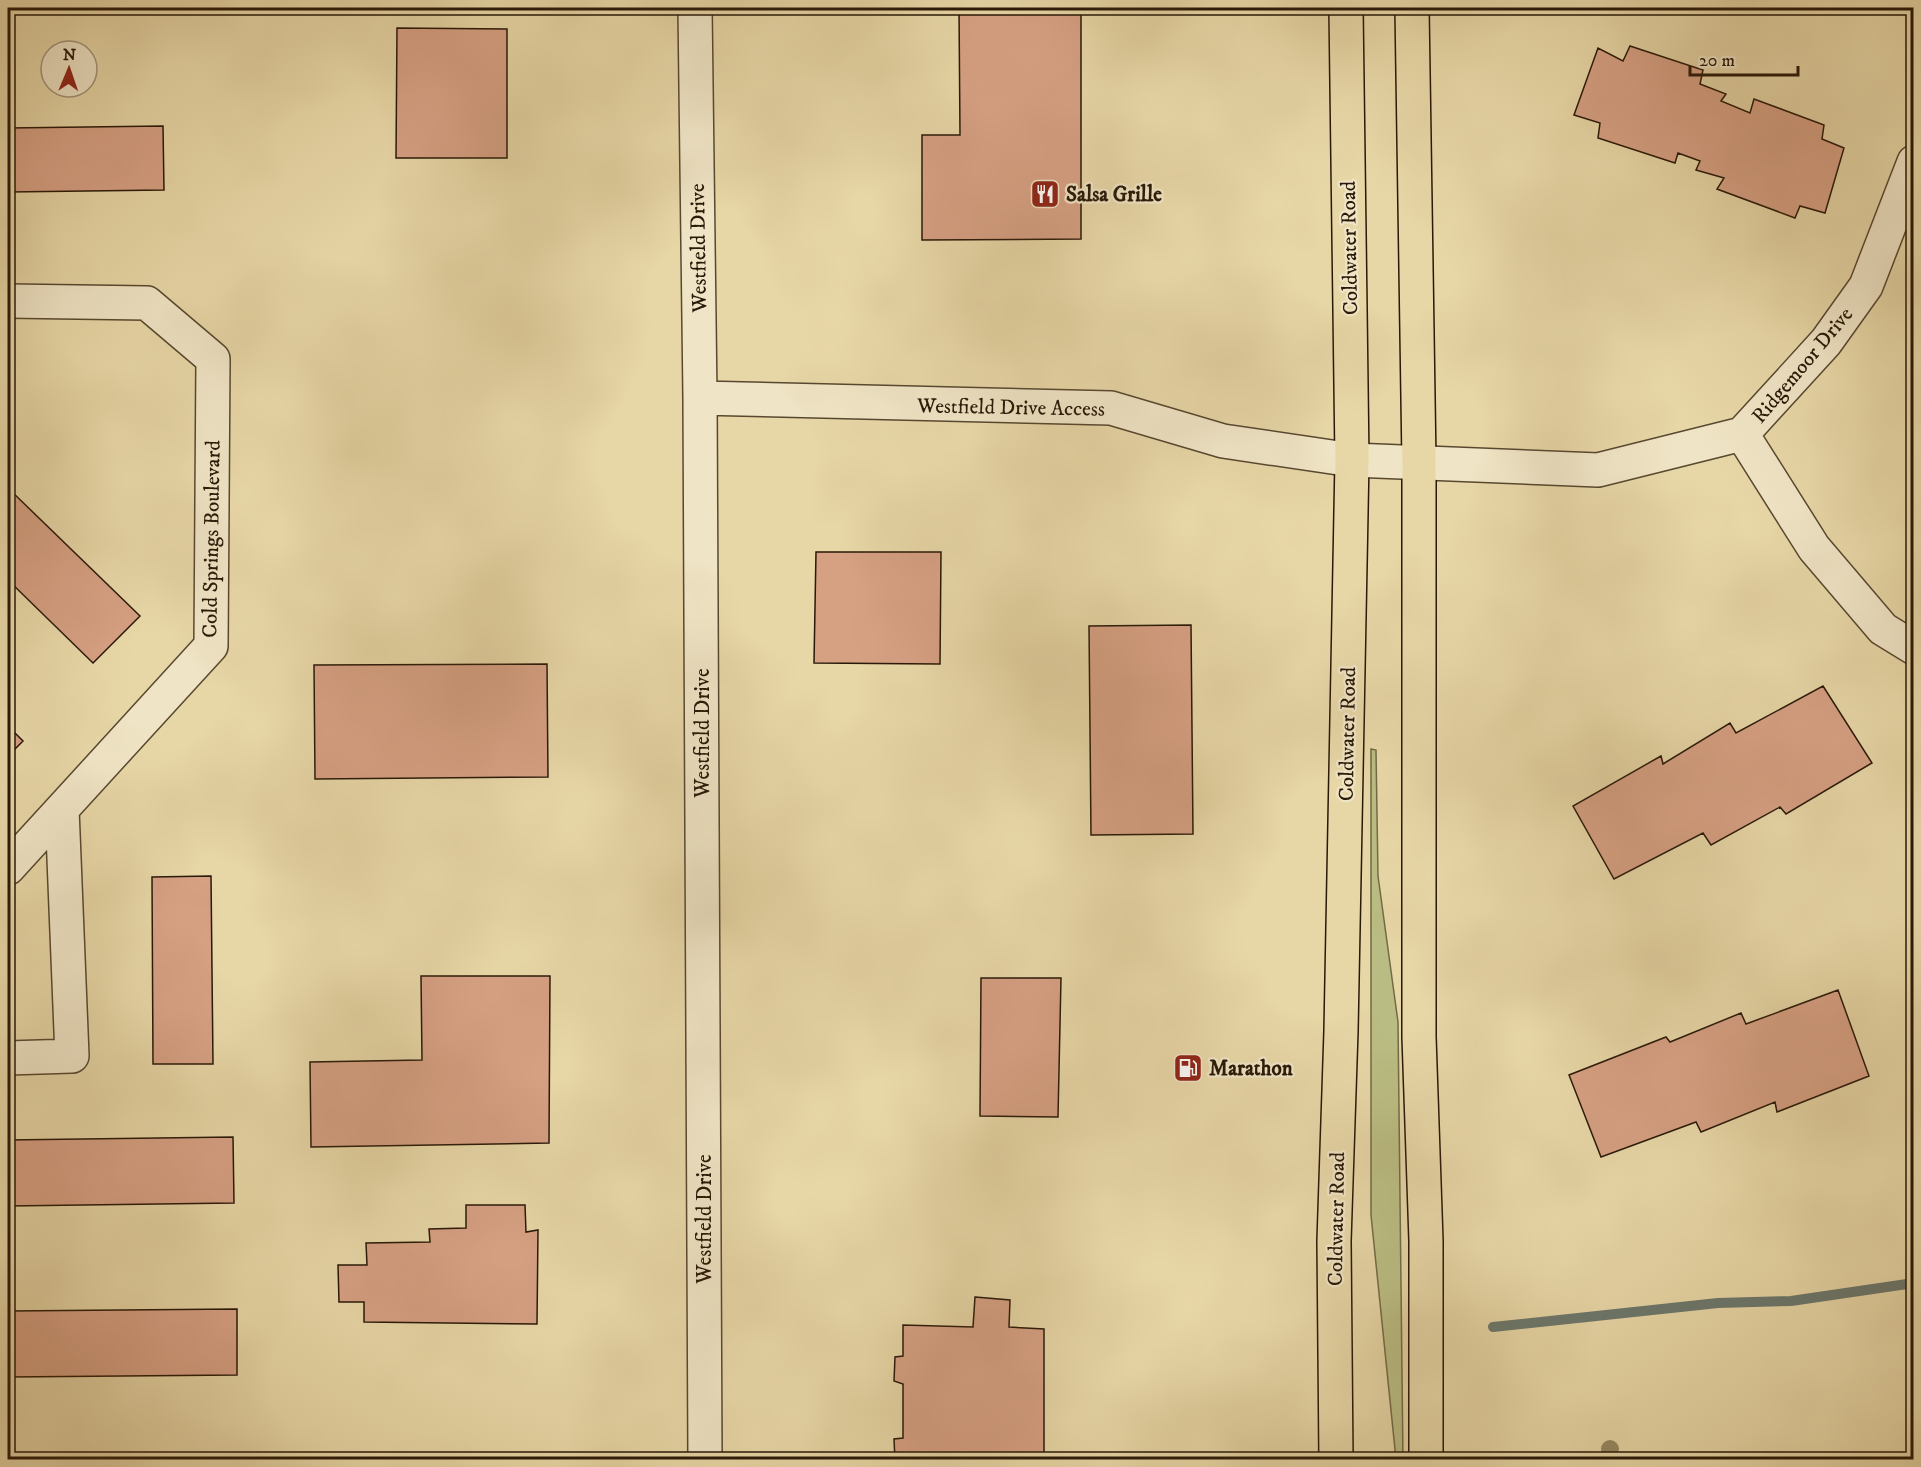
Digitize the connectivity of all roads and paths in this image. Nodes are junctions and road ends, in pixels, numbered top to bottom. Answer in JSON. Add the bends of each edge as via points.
{"nodes":[{"id":1,"x":695,"y":8,"type":"edge"},
{"id":2,"x":1346,"y":8,"type":"edge"},
{"id":3,"x":1412,"y":8,"type":"edge"},
{"id":4,"x":1914,"y":162,"type":"edge"},
{"id":5,"x":8,"y":301,"type":"edge"},
{"id":6,"x":700,"y":398,"type":"junction"},
{"id":7,"x":1742,"y":434,"type":"junction"},
{"id":8,"x":1352,"y":460,"type":"junction"},
{"id":9,"x":1419,"y":463,"type":"junction"},
{"id":10,"x":1914,"y":648,"type":"edge"},
{"id":11,"x":62,"y":808,"type":"junction"},
{"id":12,"x":8,"y":868,"type":"edge"},
{"id":13,"x":8,"y":1058,"type":"edge"},
{"id":14,"x":705,"y":1460,"type":"edge"},
{"id":15,"x":1336,"y":1460,"type":"edge"},
{"id":16,"x":1426,"y":1460,"type":"edge"}],
"edges":[{"from":1,"to":6,"type":"street","name":"Westfield Drive"},
{"from":2,"to":8,"type":"main road","name":"Coldwater Road"},
{"from":3,"to":9,"type":"main road"},
{"from":4,"to":7,"type":"street","name":"Ridgemoor Drive","via":[[1866,286],[1826,342]]},
{"from":5,"to":11,"type":"street","name":"Cold Springs Boulevard","via":[[147,303],[213,359],[211,646]]},
{"from":6,"to":8,"type":"street","name":"Westfield Drive Access","via":[[1111,408],[1222,441]]},
{"from":6,"to":14,"type":"street","name":"Westfield Drive"},
{"from":7,"to":9,"type":"street","name":"Ridgemoor Drive","via":[[1598,470]]},
{"from":7,"to":10,"type":"street","via":[[1814,548],[1883,629]]},
{"from":8,"to":9,"type":"street","name":"Ridgemoor Drive"},
{"from":8,"to":15,"type":"main road","name":"Coldwater Road","via":[[1334,1241]]},
{"from":9,"to":16,"type":"main road","via":[[1419,1036],[1426,1241]]},
{"from":11,"to":12,"type":"street","name":"Cold Springs Boulevard"},
{"from":11,"to":13,"type":"street","via":[[72,1056]]}]}
